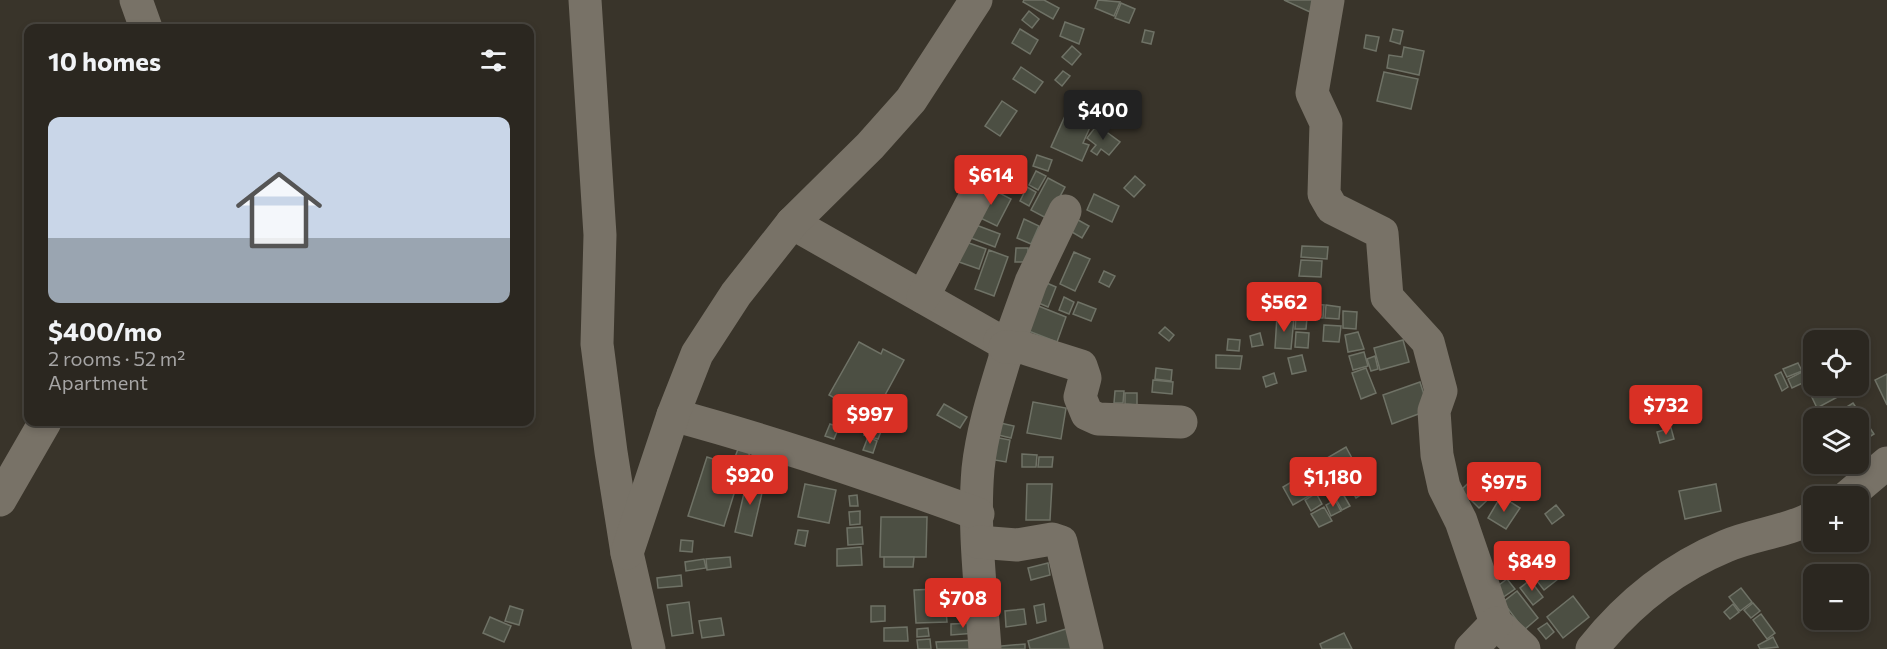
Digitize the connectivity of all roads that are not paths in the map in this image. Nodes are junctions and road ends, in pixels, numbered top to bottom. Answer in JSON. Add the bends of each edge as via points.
{"nodes":[{"id":1,"x":136,"y":0,"type":"edge"},
{"id":2,"x":585,"y":0,"type":"edge"},
{"id":3,"x":976,"y":0,"type":"edge"},
{"id":4,"x":1328,"y":0,"type":"edge"},
{"id":5,"x":145,"y":24,"type":"edge"},
{"id":6,"x":983,"y":182,"type":"dead end"},
{"id":7,"x":1065,"y":212,"type":"dead end"},
{"id":8,"x":792,"y":223,"type":"junction"},
{"id":9,"x":923,"y":297,"type":"junction"},
{"id":10,"x":1003,"y":344,"type":"junction"},
{"id":11,"x":673,"y":415,"type":"junction"},
{"id":12,"x":1181,"y":422,"type":"dead end"},
{"id":13,"x":43,"y":426,"type":"edge"},
{"id":14,"x":1887,"y":463,"type":"edge"},
{"id":15,"x":1860,"y":486,"type":"edge"},
{"id":16,"x":0,"y":500,"type":"edge"},
{"id":17,"x":1803,"y":523,"type":"edge"},
{"id":18,"x":978,"y":528,"type":"junction"},
{"id":19,"x":627,"y":553,"type":"junction"},
{"id":20,"x":1496,"y":623,"type":"junction"},
{"id":21,"x":649,"y":649,"type":"edge"},
{"id":22,"x":985,"y":649,"type":"edge"},
{"id":23,"x":1087,"y":649,"type":"edge"},
{"id":24,"x":1471,"y":649,"type":"edge"},
{"id":25,"x":1524,"y":649,"type":"edge"},
{"id":26,"x":1592,"y":649,"type":"edge"}],
"edges":[{"from":1,"to":5,"type":"street"},
{"from":2,"to":19,"type":"street","via":[[600,235],[597,344]]},
{"from":3,"to":8,"type":"street","via":[[911,100]]},
{"from":4,"to":20,"type":"street","via":[[1312,93],[1326,123],[1324,194],[1332,208],[1382,234],[1388,297],[1428,342],[1441,391],[1434,411],[1444,487],[1461,521]]},
{"from":6,"to":9,"type":"street"},
{"from":7,"to":10,"type":"street","via":[[1031,282],[1013,332]]},
{"from":8,"to":9,"type":"street"},
{"from":8,"to":11,"type":"street","via":[[735,294],[697,354]]},
{"from":9,"to":10,"type":"street"},
{"from":10,"to":12,"type":"street","via":[[1081,366],[1085,378],[1080,397],[1087,414],[1098,419]]},
{"from":10,"to":18,"type":"street","via":[[1005,358],[978,470]]},
{"from":11,"to":18,"type":"street","via":[[884,478]]},
{"from":11,"to":19,"type":"street"},
{"from":13,"to":16,"type":"street"},
{"from":14,"to":15,"type":"street"},
{"from":17,"to":26,"type":"street","via":[[1727,545],[1678,570],[1616,619]]},
{"from":18,"to":22,"type":"street"},
{"from":18,"to":23,"type":"street","via":[[1017,545],[1052,539],[1061,542]]},
{"from":19,"to":21,"type":"street"},
{"from":20,"to":24,"type":"street"},
{"from":20,"to":25,"type":"street"}]}
